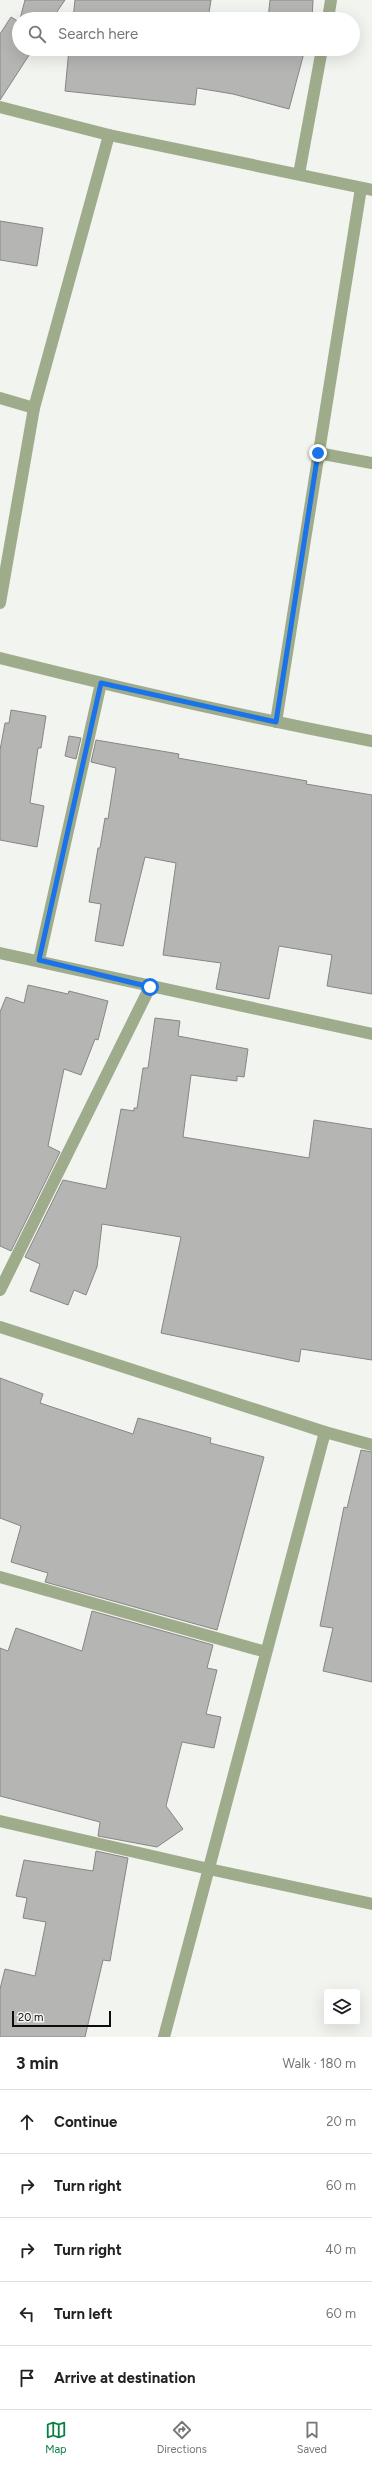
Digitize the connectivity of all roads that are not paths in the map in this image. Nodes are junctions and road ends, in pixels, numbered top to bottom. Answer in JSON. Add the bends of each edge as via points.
{"nodes":[{"id":1,"x":331,"y":0,"type":"edge"},
{"id":2,"x":329,"y":12,"type":"edge"},
{"id":3,"x":321,"y":56,"type":"edge"},
{"id":4,"x":0,"y":107,"type":"edge"},
{"id":5,"x":110,"y":135,"type":"junction"},
{"id":6,"x":300,"y":174,"type":"junction"},
{"id":7,"x":367,"y":189,"type":"edge"},
{"id":8,"x":0,"y":398,"type":"edge"},
{"id":9,"x":34,"y":408,"type":"junction"},
{"id":10,"x":318,"y":453,"type":"junction"},
{"id":11,"x":372,"y":463,"type":"edge"},
{"id":12,"x":0,"y":603,"type":"edge"},
{"id":13,"x":0,"y":658,"type":"edge"},
{"id":14,"x":101,"y":683,"type":"junction"},
{"id":15,"x":276,"y":722,"type":"junction"},
{"id":16,"x":372,"y":741,"type":"edge"},
{"id":17,"x":0,"y":953,"type":"edge"},
{"id":18,"x":39,"y":960,"type":"junction"},
{"id":19,"x":150,"y":987,"type":"junction"},
{"id":20,"x":372,"y":1034,"type":"edge"},
{"id":21,"x":0,"y":1290,"type":"edge"},
{"id":22,"x":0,"y":1327,"type":"edge"},
{"id":23,"x":325,"y":1432,"type":"junction"},
{"id":24,"x":372,"y":1445,"type":"edge"},
{"id":25,"x":0,"y":1577,"type":"edge"},
{"id":26,"x":266,"y":1652,"type":"junction"},
{"id":27,"x":0,"y":1821,"type":"edge"},
{"id":28,"x":209,"y":1869,"type":"junction"},
{"id":29,"x":372,"y":1904,"type":"edge"},
{"id":30,"x":164,"y":2037,"type":"edge"}],
"edges":[{"from":1,"to":2,"type":"street"},
{"from":3,"to":6,"type":"street"},
{"from":4,"to":5,"type":"street"},
{"from":5,"to":6,"type":"street"},
{"from":5,"to":9,"type":"street"},
{"from":6,"to":7,"type":"street"},
{"from":7,"to":10,"type":"street"},
{"from":8,"to":9,"type":"street"},
{"from":9,"to":12,"type":"street"},
{"from":10,"to":11,"type":"street"},
{"from":10,"to":15,"type":"street"},
{"from":13,"to":14,"type":"street"},
{"from":14,"to":15,"type":"street"},
{"from":14,"to":18,"type":"street"},
{"from":15,"to":16,"type":"street"},
{"from":17,"to":18,"type":"street"},
{"from":18,"to":19,"type":"street"},
{"from":19,"to":20,"type":"street"},
{"from":19,"to":21,"type":"street"},
{"from":22,"to":23,"type":"street"},
{"from":23,"to":24,"type":"street"},
{"from":23,"to":26,"type":"street"},
{"from":25,"to":26,"type":"street"},
{"from":26,"to":28,"type":"street"},
{"from":27,"to":28,"type":"street"},
{"from":28,"to":29,"type":"street"},
{"from":28,"to":30,"type":"street"}]}
